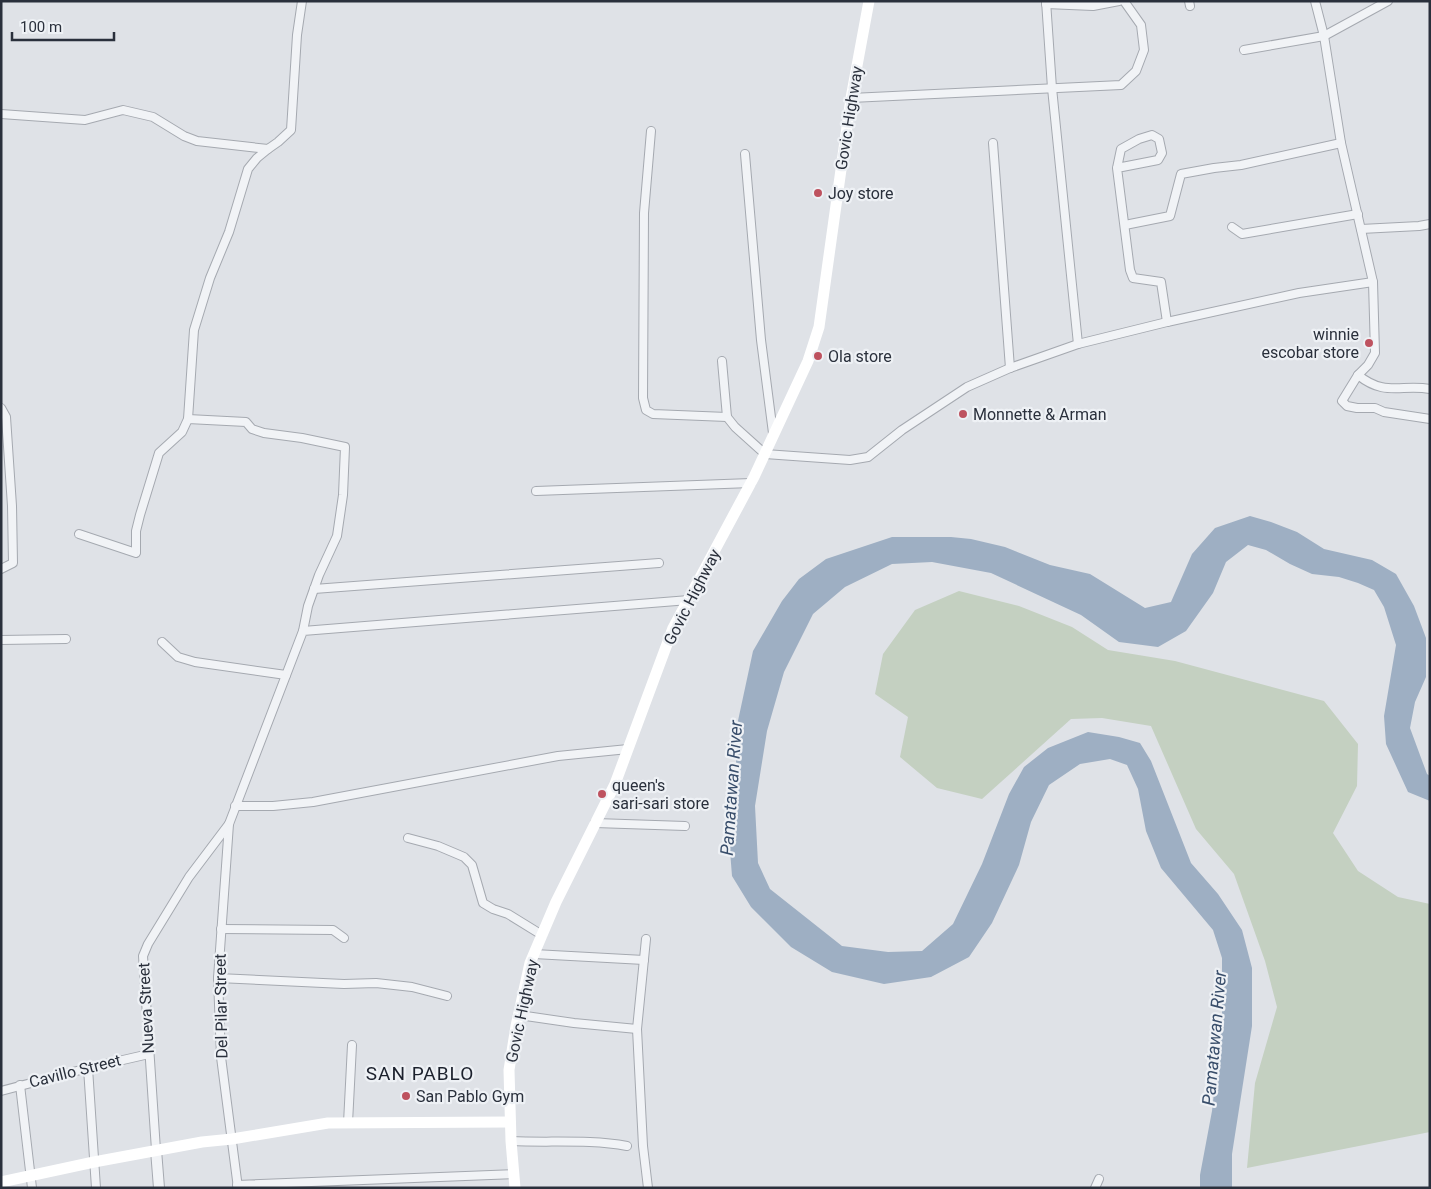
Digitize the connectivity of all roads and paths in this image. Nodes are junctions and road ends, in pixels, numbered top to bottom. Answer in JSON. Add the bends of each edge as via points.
{"nodes":[{"id":1,"x":302,"y":1,"type":"edge"},
{"id":2,"x":869,"y":1,"type":"edge"},
{"id":3,"x":1119,"y":1,"type":"edge"},
{"id":4,"x":1124,"y":1,"type":"edge"},
{"id":5,"x":1315,"y":1,"type":"edge"},
{"id":6,"x":1388,"y":1,"type":"edge"},
{"id":7,"x":1046,"y":3,"type":"edge"},
{"id":8,"x":1324,"y":36,"type":"junction"},
{"id":9,"x":1244,"y":50,"type":"dead end"},
{"id":10,"x":1052,"y":88,"type":"junction"},
{"id":11,"x":851,"y":98,"type":"junction"},
{"id":12,"x":1,"y":114,"type":"edge"},
{"id":13,"x":651,"y":131,"type":"dead end"},
{"id":14,"x":992,"y":142,"type":"dead end"},
{"id":15,"x":1341,"y":143,"type":"junction"},
{"id":16,"x":268,"y":149,"type":"junction"},
{"id":17,"x":745,"y":154,"type":"dead end"},
{"id":18,"x":1117,"y":168,"type":"junction"},
{"id":19,"x":1358,"y":214,"type":"junction"},
{"id":20,"x":1430,"y":224,"type":"edge"},
{"id":21,"x":1125,"y":225,"type":"junction"},
{"id":22,"x":1232,"y":226,"type":"dead end"},
{"id":23,"x":1361,"y":229,"type":"junction"},
{"id":24,"x":1373,"y":282,"type":"junction"},
{"id":25,"x":1167,"y":322,"type":"junction"},
{"id":26,"x":1078,"y":344,"type":"junction"},
{"id":27,"x":722,"y":361,"type":"dead end"},
{"id":28,"x":1010,"y":368,"type":"junction"},
{"id":29,"x":1358,"y":375,"type":"junction"},
{"id":30,"x":1430,"y":389,"type":"edge"},
{"id":31,"x":1,"y":408,"type":"edge"},
{"id":32,"x":727,"y":417,"type":"junction"},
{"id":33,"x":188,"y":419,"type":"junction"},
{"id":34,"x":1430,"y":419,"type":"edge"},
{"id":35,"x":774,"y":436,"type":"junction"},
{"id":36,"x":765,"y":454,"type":"junction"},
{"id":37,"x":751,"y":482,"type":"junction"},
{"id":38,"x":536,"y":491,"type":"dead end"},
{"id":39,"x":79,"y":534,"type":"dead end"},
{"id":40,"x":659,"y":563,"type":"dead end"},
{"id":41,"x":1,"y":569,"type":"edge"},
{"id":42,"x":314,"y":589,"type":"junction"},
{"id":43,"x":688,"y":600,"type":"junction"},
{"id":44,"x":303,"y":631,"type":"junction"},
{"id":45,"x":66,"y":639,"type":"dead end"},
{"id":46,"x":1,"y":640,"type":"edge"},
{"id":47,"x":162,"y":642,"type":"dead end"},
{"id":48,"x":286,"y":675,"type":"junction"},
{"id":49,"x":628,"y":749,"type":"junction"},
{"id":50,"x":235,"y":806,"type":"junction"},
{"id":51,"x":595,"y":823,"type":"junction"},
{"id":52,"x":229,"y":824,"type":"junction"},
{"id":53,"x":685,"y":826,"type":"dead end"},
{"id":54,"x":408,"y":838,"type":"dead end"},
{"id":55,"x":221,"y":929,"type":"junction"},
{"id":56,"x":542,"y":935,"type":"junction"},
{"id":57,"x":344,"y":938,"type":"dead end"},
{"id":58,"x":646,"y":939,"type":"dead end"},
{"id":59,"x":534,"y":954,"type":"junction"},
{"id":60,"x":644,"y":960,"type":"junction"},
{"id":61,"x":218,"y":978,"type":"junction"},
{"id":62,"x":447,"y":996,"type":"dead end"},
{"id":63,"x":519,"y":1015,"type":"junction"},
{"id":64,"x":637,"y":1030,"type":"junction"},
{"id":65,"x":352,"y":1045,"type":"dead end"},
{"id":66,"x":149,"y":1054,"type":"junction"},
{"id":67,"x":88,"y":1068,"type":"junction"},
{"id":68,"x":20,"y":1085,"type":"junction"},
{"id":69,"x":1,"y":1090,"type":"edge"},
{"id":70,"x":510,"y":1122,"type":"junction"},
{"id":71,"x":348,"y":1123,"type":"junction"},
{"id":72,"x":232,"y":1139,"type":"junction"},
{"id":73,"x":510,"y":1141,"type":"junction"},
{"id":74,"x":627,"y":1146,"type":"dead end"},
{"id":75,"x":156,"y":1150,"type":"junction"},
{"id":76,"x":94,"y":1162,"type":"junction"},
{"id":77,"x":514,"y":1174,"type":"junction"},
{"id":78,"x":1099,"y":1179,"type":"dead end"},
{"id":79,"x":1,"y":1182,"type":"edge"},
{"id":80,"x":32,"y":1182,"type":"edge"},
{"id":81,"x":238,"y":1186,"type":"edge"},
{"id":82,"x":96,"y":1188,"type":"edge"},
{"id":83,"x":159,"y":1188,"type":"edge"},
{"id":84,"x":515,"y":1188,"type":"edge"},
{"id":85,"x":648,"y":1188,"type":"edge"},
{"id":86,"x":1095,"y":1188,"type":"edge"}],
"edges":[{"from":1,"to":16,"type":"street","via":[[291,130]]},
{"from":2,"to":11,"type":"main road","name":"Govic Highway"},
{"from":3,"to":7,"type":"street","via":[[1093,6]]},
{"from":4,"to":10,"type":"street","via":[[1140,25],[1144,50],[1136,72],[1121,85]]},
{"from":5,"to":8,"type":"street"},
{"from":6,"to":8,"type":"street"},
{"from":7,"to":10,"type":"street"},
{"from":8,"to":9,"type":"street"},
{"from":8,"to":15,"type":"street"},
{"from":10,"to":11,"type":"street"},
{"from":10,"to":26,"type":"street"},
{"from":11,"to":35,"type":"main road","name":"Govic Highway","via":[[819,328],[808,361]]},
{"from":12,"to":16,"type":"street","via":[[85,120],[123,110],[153,117],[196,141]]},
{"from":13,"to":32,"type":"street","via":[[644,213],[643,398],[646,410],[653,414]]},
{"from":14,"to":28,"type":"street"},
{"from":15,"to":19,"type":"street"},
{"from":15,"to":21,"type":"street","via":[[1241,165],[1181,174],[1170,216]]},
{"from":16,"to":33,"type":"street","via":[[248,169],[194,330]]},
{"from":17,"to":35,"type":"street","via":[[761,340]]},
{"from":18,"to":18,"type":"street","via":[[1158,160],[1162,153],[1159,139],[1152,135],[1121,149]]},
{"from":18,"to":21,"type":"street"},
{"from":19,"to":22,"type":"street","via":[[1242,234]]},
{"from":19,"to":23,"type":"street"},
{"from":20,"to":23,"type":"street"},
{"from":21,"to":25,"type":"street","via":[[1133,278],[1161,282]]},
{"from":23,"to":24,"type":"street"},
{"from":24,"to":25,"type":"street","via":[[1299,293]]},
{"from":24,"to":29,"type":"street","via":[[1375,353]]},
{"from":25,"to":26,"type":"street"},
{"from":26,"to":28,"type":"street"},
{"from":27,"to":32,"type":"street"},
{"from":28,"to":36,"type":"street","via":[[967,387],[868,457],[850,460]]},
{"from":29,"to":30,"type":"street","via":[[1376,387]]},
{"from":29,"to":34,"type":"street","via":[[1342,401],[1347,406]]},
{"from":31,"to":41,"type":"street","via":[[6,417],[13,553],[13,563]]},
{"from":32,"to":36,"type":"street"},
{"from":33,"to":39,"type":"street","via":[[182,432],[159,453],[136,531],[136,553]]},
{"from":33,"to":42,"type":"street","via":[[246,422],[252,430],[345,447],[337,536]]},
{"from":35,"to":36,"type":"main road","name":"Govic Highway"},
{"from":36,"to":37,"type":"main road","name":"Govic Highway"},
{"from":37,"to":38,"type":"street"},
{"from":37,"to":43,"type":"main road","name":"Govic Highway"},
{"from":40,"to":42,"type":"street"},
{"from":42,"to":44,"type":"street"},
{"from":43,"to":44,"type":"street"},
{"from":43,"to":49,"type":"main road","name":"Govic Highway","via":[[673,628]]},
{"from":44,"to":48,"type":"street"},
{"from":45,"to":46,"type":"street"},
{"from":47,"to":48,"type":"street","via":[[178,658]]},
{"from":48,"to":50,"type":"street"},
{"from":49,"to":50,"type":"street","via":[[558,756],[314,802]]},
{"from":49,"to":51,"type":"main road","name":"Govic Highway"},
{"from":50,"to":52,"type":"street"},
{"from":51,"to":53,"type":"street"},
{"from":51,"to":56,"type":"main road","name":"Govic Highway"},
{"from":52,"to":55,"type":"street","name":"Del Pilar Street"},
{"from":52,"to":66,"type":"street","name":"Nueva Street","via":[[189,877],[143,956]]},
{"from":54,"to":56,"type":"street","via":[[464,857],[472,865],[483,903]]},
{"from":55,"to":57,"type":"street","via":[[333,930]]},
{"from":55,"to":61,"type":"street","name":"Del Pilar Street"},
{"from":56,"to":59,"type":"main road","name":"Govic Highway"},
{"from":58,"to":60,"type":"street"},
{"from":59,"to":60,"type":"street"},
{"from":59,"to":63,"type":"main road","name":"Govic Highway"},
{"from":60,"to":64,"type":"street"},
{"from":61,"to":62,"type":"street","via":[[376,984],[412,987]]},
{"from":61,"to":72,"type":"street","name":"Del Pilar Street","via":[[222,1057]]},
{"from":63,"to":64,"type":"street"},
{"from":63,"to":70,"type":"main road","name":"Govic Highway","via":[[509,1070]]},
{"from":64,"to":85,"type":"street"},
{"from":65,"to":71,"type":"street"},
{"from":66,"to":67,"type":"street","name":"Cavillo Street"},
{"from":66,"to":75,"type":"street","name":"Nueva Street"},
{"from":67,"to":68,"type":"street","name":"Cavillo Street"},
{"from":67,"to":76,"type":"street"},
{"from":68,"to":69,"type":"street","name":"Cavillo Street"},
{"from":68,"to":80,"type":"street"},
{"from":70,"to":71,"type":"main road"},
{"from":70,"to":73,"type":"main road","name":"Govic Highway"},
{"from":71,"to":72,"type":"main road","via":[[328,1123]]},
{"from":72,"to":75,"type":"main road"},
{"from":72,"to":81,"type":"street","name":"Del Pilar Street"},
{"from":73,"to":74,"type":"street"},
{"from":73,"to":77,"type":"main road","name":"Govic Highway"},
{"from":75,"to":76,"type":"main road"},
{"from":75,"to":83,"type":"street","name":"Nueva Street"},
{"from":76,"to":80,"type":"main road"},
{"from":76,"to":82,"type":"street"},
{"from":77,"to":81,"type":"street"},
{"from":77,"to":84,"type":"main road","name":"Govic Highway"},
{"from":78,"to":86,"type":"street"},
{"from":79,"to":80,"type":"main road"}]}
